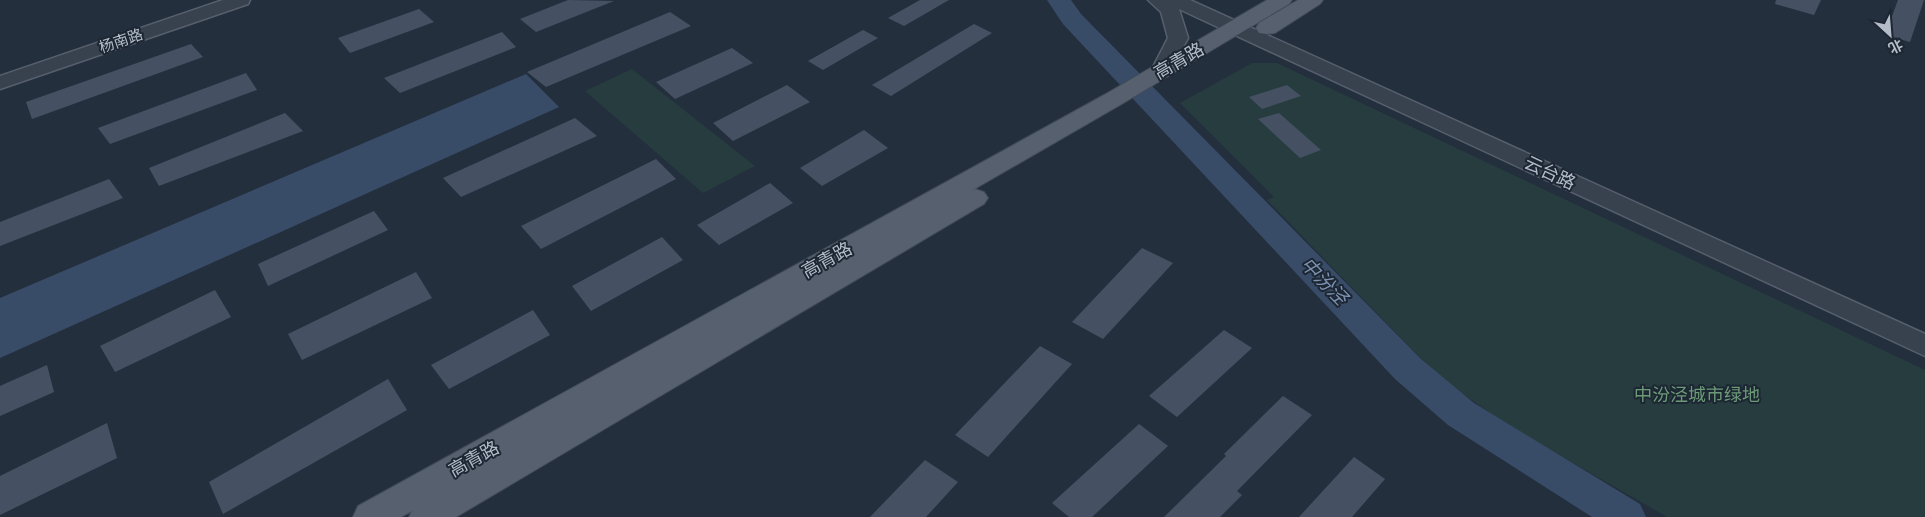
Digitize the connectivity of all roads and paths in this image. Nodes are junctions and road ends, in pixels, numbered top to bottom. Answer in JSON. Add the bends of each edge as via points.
{"nodes":[{"id":1,"x":241,"y":0,"type":"edge"},
{"id":2,"x":1157,"y":0,"type":"edge"},
{"id":3,"x":1175,"y":0,"type":"edge"},
{"id":4,"x":1282,"y":0,"type":"edge"},
{"id":5,"x":1313,"y":0,"type":"edge"},
{"id":6,"x":1245,"y":32,"type":"junction"},
{"id":7,"x":1159,"y":79,"type":"junction"},
{"id":8,"x":0,"y":83,"type":"edge"},
{"id":9,"x":1119,"y":105,"type":"junction"},
{"id":10,"x":1925,"y":346,"type":"edge"},
{"id":11,"x":370,"y":517,"type":"edge"},
{"id":12,"x":426,"y":517,"type":"edge"}],
"edges":[{"from":1,"to":8,"type":"street","name":"杨南路"},
{"from":2,"to":7,"type":"street","via":[[1170,10],[1178,38]]},
{"from":3,"to":6,"type":"street","name":"云台路"},
{"from":4,"to":6,"type":"main road","name":"高青路"},
{"from":5,"to":6,"type":"main road","name":"高青路"},
{"from":6,"to":7,"type":"main road","name":"高青路"},
{"from":6,"to":10,"type":"street","name":"云台路"},
{"from":7,"to":9,"type":"main road","name":"高青路"},
{"from":9,"to":11,"type":"main road","name":"高青路"},
{"from":9,"to":12,"type":"main road","name":"高青路"}]}
